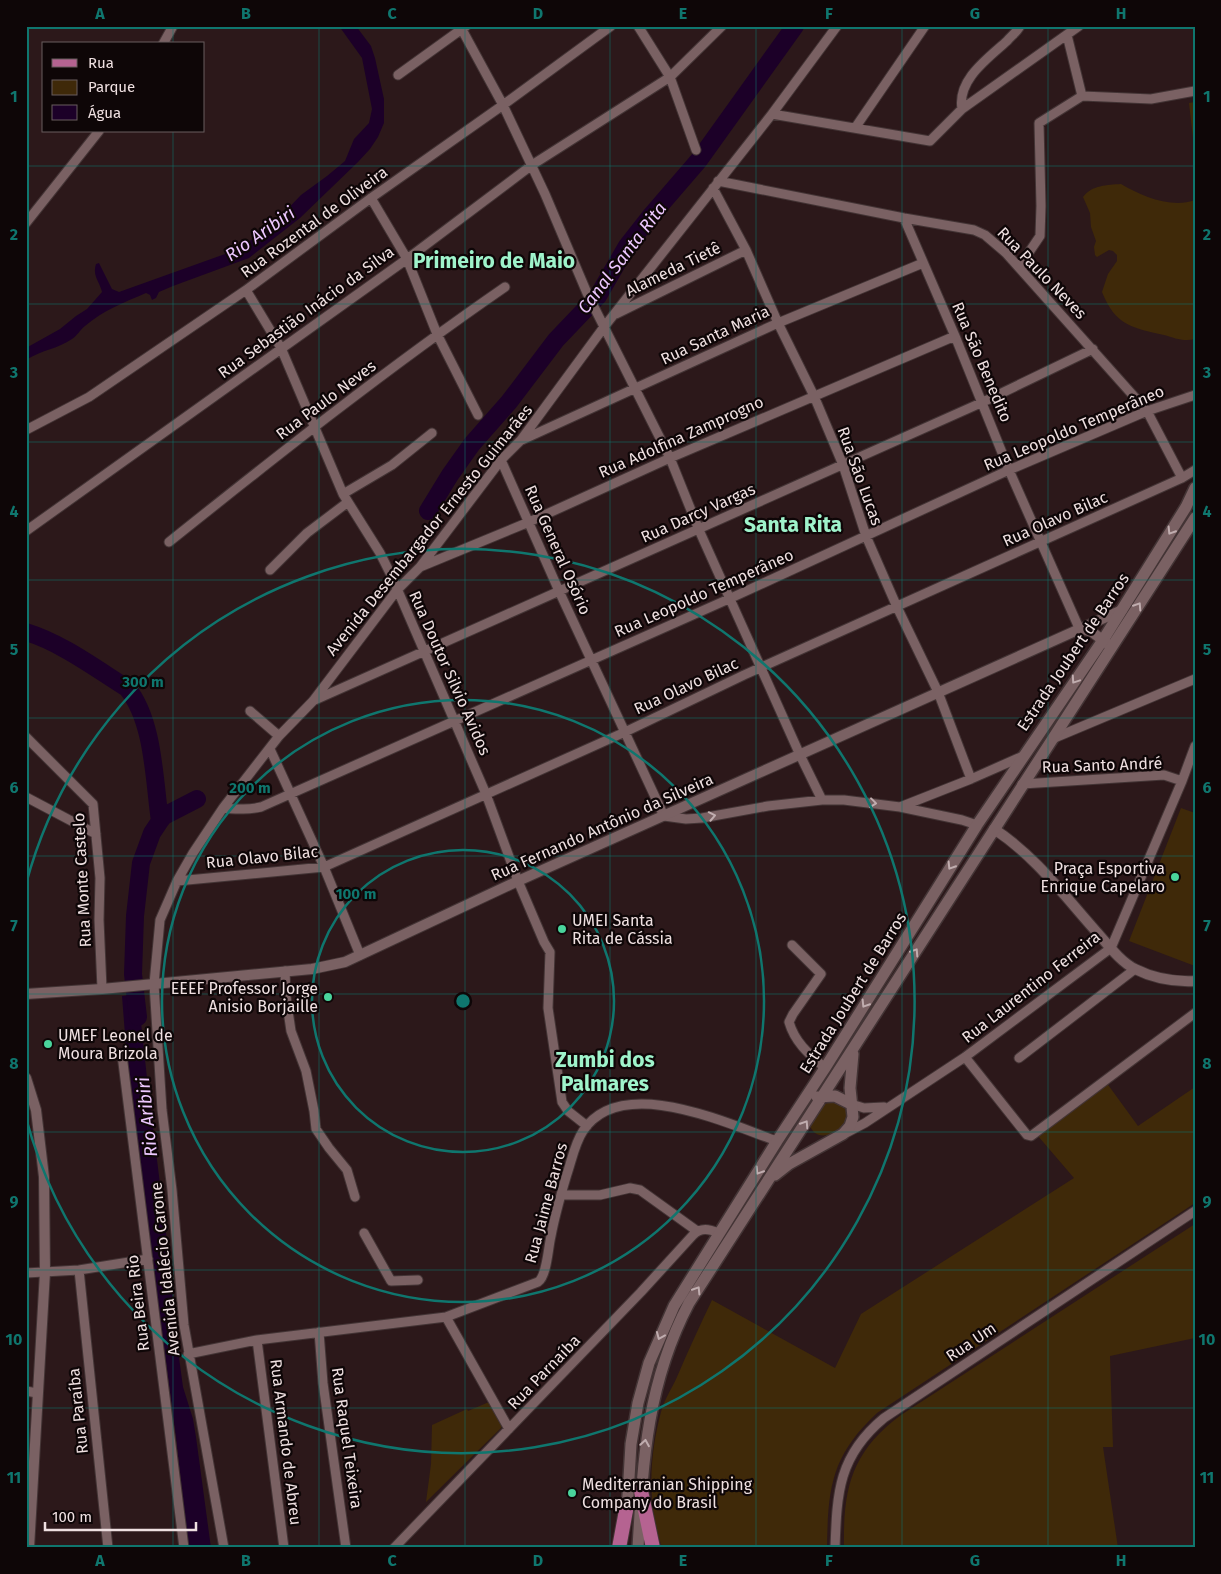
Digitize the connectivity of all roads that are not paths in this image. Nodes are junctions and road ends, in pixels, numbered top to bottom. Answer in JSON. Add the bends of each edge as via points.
{"nodes":[{"id":1,"x":172,"y":26,"type":"edge"},
{"id":2,"x":611,"y":26,"type":"edge"},
{"id":3,"x":638,"y":26,"type":"edge"},
{"id":4,"x":722,"y":26,"type":"edge"},
{"id":5,"x":838,"y":26,"type":"edge"},
{"id":6,"x":925,"y":26,"type":"edge"},
{"id":7,"x":1020,"y":26,"type":"edge"},
{"id":8,"x":1079,"y":26,"type":"edge"},
{"id":9,"x":463,"y":27,"type":"edge"},
{"id":10,"x":1067,"y":35,"type":"junction"},
{"id":11,"x":164,"y":42,"type":"edge"},
{"id":12,"x":398,"y":75,"type":"dead end"},
{"id":13,"x":670,"y":77,"type":"junction"},
{"id":14,"x":1195,"y":91,"type":"edge"},
{"id":15,"x":1082,"y":96,"type":"junction"},
{"id":16,"x":503,"y":106,"type":"junction"},
{"id":17,"x":962,"y":110,"type":"junction"},
{"id":18,"x":772,"y":114,"type":"junction"},
{"id":19,"x":855,"y":128,"type":"junction"},
{"id":20,"x":98,"y":132,"type":"edge"},
{"id":21,"x":696,"y":150,"type":"dead end"},
{"id":22,"x":532,"y":164,"type":"junction"},
{"id":23,"x":716,"y":184,"type":"junction"},
{"id":24,"x":371,"y":198,"type":"junction"},
{"id":25,"x":904,"y":218,"type":"junction"},
{"id":26,"x":26,"y":223,"type":"edge"},
{"id":27,"x":746,"y":250,"type":"junction"},
{"id":28,"x":407,"y":259,"type":"junction"},
{"id":29,"x":923,"y":263,"type":"junction"},
{"id":30,"x":1019,"y":267,"type":"junction"},
{"id":31,"x":505,"y":287,"type":"dead end"},
{"id":32,"x":246,"y":290,"type":"junction"},
{"id":33,"x":613,"y":315,"type":"junction"},
{"id":34,"x":778,"y":322,"type":"junction"},
{"id":35,"x":604,"y":327,"type":"junction"},
{"id":36,"x":437,"y":334,"type":"junction"},
{"id":37,"x":955,"y":336,"type":"junction"},
{"id":38,"x":281,"y":348,"type":"junction"},
{"id":39,"x":1093,"y":349,"type":"junction"},
{"id":40,"x":635,"y":389,"type":"junction"},
{"id":41,"x":1195,"y":395,"type":"edge"},
{"id":42,"x":814,"y":396,"type":"junction"},
{"id":43,"x":983,"y":402,"type":"junction"},
{"id":44,"x":1147,"y":411,"type":"junction"},
{"id":45,"x":478,"y":415,"type":"dead end"},
{"id":46,"x":314,"y":426,"type":"junction"},
{"id":47,"x":26,"y":430,"type":"edge"},
{"id":48,"x":432,"y":433,"type":"dead end"},
{"id":49,"x":521,"y":440,"type":"junction"},
{"id":50,"x":670,"y":458,"type":"junction"},
{"id":51,"x":501,"y":460,"type":"junction"},
{"id":52,"x":843,"y":465,"type":"junction"},
{"id":53,"x":1009,"y":470,"type":"junction"},
{"id":54,"x":1195,"y":470,"type":"edge"},
{"id":55,"x":1182,"y":478,"type":"junction"},
{"id":56,"x":1195,"y":488,"type":"edge"},
{"id":57,"x":343,"y":494,"type":"junction"},
{"id":58,"x":348,"y":502,"type":"junction"},
{"id":59,"x":1194,"y":520,"type":"edge"},
{"id":60,"x":529,"y":522,"type":"junction"},
{"id":61,"x":700,"y":530,"type":"junction"},
{"id":62,"x":26,"y":531,"type":"edge"},
{"id":63,"x":866,"y":536,"type":"junction"},
{"id":64,"x":169,"y":542,"type":"dead end"},
{"id":65,"x":1041,"y":542,"type":"junction"},
{"id":66,"x":420,"y":567,"type":"junction"},
{"id":67,"x":270,"y":570,"type":"dead end"},
{"id":68,"x":397,"y":590,"type":"junction"},
{"id":69,"x":559,"y":591,"type":"junction"},
{"id":70,"x":731,"y":598,"type":"junction"},
{"id":71,"x":897,"y":607,"type":"junction"},
{"id":72,"x":1122,"y":610,"type":"junction"},
{"id":73,"x":1080,"y":628,"type":"junction"},
{"id":74,"x":1103,"y":640,"type":"junction"},
{"id":75,"x":1112,"y":648,"type":"junction"},
{"id":76,"x":424,"y":652,"type":"junction"},
{"id":77,"x":592,"y":659,"type":"junction"},
{"id":78,"x":762,"y":668,"type":"junction"},
{"id":79,"x":1195,"y":679,"type":"edge"},
{"id":80,"x":938,"y":692,"type":"junction"},
{"id":81,"x":313,"y":701,"type":"junction"},
{"id":82,"x":250,"y":711,"type":"dead end"},
{"id":83,"x":455,"y":722,"type":"junction"},
{"id":84,"x":625,"y":732,"type":"junction"},
{"id":85,"x":279,"y":736,"type":"junction"},
{"id":86,"x":26,"y":737,"type":"edge"},
{"id":87,"x":1052,"y":739,"type":"junction"},
{"id":88,"x":1195,"y":746,"type":"edge"},
{"id":89,"x":270,"y":749,"type":"junction"},
{"id":90,"x":800,"y":756,"type":"junction"},
{"id":91,"x":1024,"y":756,"type":"junction"},
{"id":92,"x":971,"y":779,"type":"junction"},
{"id":93,"x":1182,"y":780,"type":"junction"},
{"id":94,"x":1022,"y":784,"type":"junction"},
{"id":95,"x":290,"y":794,"type":"junction"},
{"id":96,"x":486,"y":794,"type":"junction"},
{"id":97,"x":26,"y":798,"type":"edge"},
{"id":98,"x":822,"y":800,"type":"junction"},
{"id":99,"x":900,"y":807,"type":"junction"},
{"id":100,"x":224,"y":808,"type":"junction"},
{"id":101,"x":664,"y":816,"type":"junction"},
{"id":102,"x":977,"y":825,"type":"junction"},
{"id":103,"x":994,"y":829,"type":"junction"},
{"id":104,"x":96,"y":834,"type":"junction"},
{"id":105,"x":324,"y":867,"type":"junction"},
{"id":106,"x":177,"y":881,"type":"junction"},
{"id":107,"x":518,"y":881,"type":"junction"},
{"id":108,"x":792,"y":945,"type":"dead end"},
{"id":109,"x":1111,"y":948,"type":"junction"},
{"id":110,"x":360,"y":955,"type":"junction"},
{"id":111,"x":1135,"y":969,"type":"junction"},
{"id":112,"x":286,"y":970,"type":"junction"},
{"id":113,"x":1195,"y":981,"type":"edge"},
{"id":114,"x":154,"y":984,"type":"junction"},
{"id":115,"x":102,"y":989,"type":"junction"},
{"id":116,"x":26,"y":994,"type":"edge"},
{"id":117,"x":1195,"y":1013,"type":"edge"},
{"id":118,"x":856,"y":1045,"type":"junction"},
{"id":119,"x":122,"y":1055,"type":"dead end"},
{"id":120,"x":965,"y":1057,"type":"junction"},
{"id":121,"x":1019,"y":1058,"type":"dead end"},
{"id":122,"x":825,"y":1068,"type":"junction"},
{"id":123,"x":27,"y":1084,"type":"edge"},
{"id":124,"x":823,"y":1096,"type":"junction"},
{"id":125,"x":804,"y":1102,"type":"junction"},
{"id":126,"x":851,"y":1104,"type":"junction"},
{"id":127,"x":889,"y":1106,"type":"junction"},
{"id":128,"x":587,"y":1126,"type":"junction"},
{"id":129,"x":843,"y":1134,"type":"junction"},
{"id":130,"x":777,"y":1141,"type":"junction"},
{"id":131,"x":763,"y":1188,"type":"junction"},
{"id":132,"x":561,"y":1195,"type":"junction"},
{"id":133,"x":355,"y":1197,"type":"dead end"},
{"id":134,"x":1195,"y":1211,"type":"edge"},
{"id":135,"x":697,"y":1231,"type":"junction"},
{"id":136,"x":364,"y":1233,"type":"dead end"},
{"id":137,"x":719,"y":1233,"type":"junction"},
{"id":138,"x":148,"y":1259,"type":"junction"},
{"id":139,"x":79,"y":1270,"type":"junction"},
{"id":140,"x":45,"y":1272,"type":"junction"},
{"id":141,"x":26,"y":1273,"type":"edge"},
{"id":142,"x":418,"y":1280,"type":"dead end"},
{"id":143,"x":446,"y":1317,"type":"junction"},
{"id":144,"x":318,"y":1332,"type":"junction"},
{"id":145,"x":257,"y":1340,"type":"junction"},
{"id":146,"x":188,"y":1354,"type":"junction"},
{"id":147,"x":26,"y":1391,"type":"edge"},
{"id":148,"x":37,"y":1394,"type":"junction"},
{"id":149,"x":509,"y":1430,"type":"junction"},
{"id":150,"x":641,"y":1491,"type":"junction"},
{"id":151,"x":29,"y":1498,"type":"edge"},
{"id":152,"x":627,"y":1505,"type":"junction"},
{"id":153,"x":28,"y":1548,"type":"edge"},
{"id":154,"x":108,"y":1548,"type":"edge"},
{"id":155,"x":184,"y":1548,"type":"edge"},
{"id":156,"x":224,"y":1548,"type":"edge"},
{"id":157,"x":284,"y":1548,"type":"edge"},
{"id":158,"x":346,"y":1548,"type":"edge"},
{"id":159,"x":394,"y":1548,"type":"edge"},
{"id":160,"x":619,"y":1548,"type":"edge"},
{"id":161,"x":624,"y":1548,"type":"edge"},
{"id":162,"x":638,"y":1548,"type":"edge"},
{"id":163,"x":653,"y":1548,"type":"edge"},
{"id":164,"x":835,"y":1548,"type":"edge"}],
"edges":[{"from":1,"to":11,"type":"street"},
{"from":2,"to":16,"type":"street","name":"Rua Rozental de Oliveira"},
{"from":3,"to":13,"type":"street"},
{"from":4,"to":13,"type":"street","name":"Rua Sebastião Inácio da Silva"},
{"from":5,"to":18,"type":"street","name":"Avenida Desembargador Ernesto Guimarães"},
{"from":6,"to":19,"type":"street"},
{"from":7,"to":17,"type":"street","via":[[967,82],[962,94]]},
{"from":8,"to":10,"type":"street"},
{"from":9,"to":12,"type":"street"},
{"from":9,"to":16,"type":"street"},
{"from":10,"to":15,"type":"street"},
{"from":10,"to":17,"type":"street"},
{"from":13,"to":21,"type":"street"},
{"from":13,"to":22,"type":"street","name":"Rua Sebastião Inácio da Silva"},
{"from":14,"to":15,"type":"street","via":[[1151,99]]},
{"from":15,"to":30,"type":"street","via":[[1040,122],[1040,236]]},
{"from":16,"to":22,"type":"street"},
{"from":16,"to":24,"type":"street","name":"Rua Rozental de Oliveira"},
{"from":17,"to":19,"type":"street","via":[[930,141]]},
{"from":18,"to":19,"type":"street"},
{"from":18,"to":23,"type":"street","name":"Avenida Desembargador Ernesto Guimarães"},
{"from":20,"to":26,"type":"street"},
{"from":22,"to":28,"type":"street","name":"Rua Sebastião Inácio da Silva"},
{"from":22,"to":35,"type":"street"},
{"from":23,"to":25,"type":"street","name":"Rua Paulo Neves"},
{"from":23,"to":27,"type":"street","name":"Rua São Lucas"},
{"from":23,"to":33,"type":"street","name":"Avenida Desembargador Ernesto Guimarães"},
{"from":24,"to":28,"type":"street"},
{"from":24,"to":32,"type":"street","name":"Rua Rozental de Oliveira"},
{"from":25,"to":29,"type":"street","name":"Rua São Benedito"},
{"from":25,"to":30,"type":"street","name":"Rua Paulo Neves","via":[[961,227],[985,235]]},
{"from":27,"to":33,"type":"street","name":"Alameda Tietê"},
{"from":27,"to":34,"type":"street","name":"Rua São Lucas"},
{"from":28,"to":36,"type":"street"},
{"from":28,"to":38,"type":"street","name":"Rua Sebastião Inácio da Silva"},
{"from":29,"to":34,"type":"street","name":"Rua Santa Maria"},
{"from":29,"to":37,"type":"street","name":"Rua São Benedito"},
{"from":30,"to":39,"type":"street","name":"Rua Paulo Neves"},
{"from":31,"to":36,"type":"street","name":"Rua Paulo Neves"},
{"from":32,"to":38,"type":"street","name":"Rua Doutor Silvio Avidos"},
{"from":32,"to":47,"type":"street","name":"Rua Rozental de Oliveira","via":[[89,397]]},
{"from":33,"to":35,"type":"street","name":"Avenida Desembargador Ernesto Guimarães"},
{"from":34,"to":40,"type":"street","name":"Rua Santa Maria"},
{"from":34,"to":42,"type":"street","name":"Rua São Lucas"},
{"from":35,"to":40,"type":"street"},
{"from":35,"to":49,"type":"street","name":"Avenida Desembargador Ernesto Guimarães"},
{"from":36,"to":45,"type":"street"},
{"from":36,"to":46,"type":"street","name":"Rua Paulo Neves"},
{"from":37,"to":42,"type":"street","name":"Rua Adolfina Zamprogno"},
{"from":37,"to":43,"type":"street","name":"Rua São Benedito"},
{"from":38,"to":46,"type":"street","name":"Rua Doutor Silvio Avidos"},
{"from":38,"to":62,"type":"street","name":"Rua Sebastião Inácio da Silva"},
{"from":39,"to":43,"type":"street","name":"Rua Darcy Vargas"},
{"from":39,"to":44,"type":"street","name":"Rua Paulo Neves"},
{"from":40,"to":49,"type":"street","name":"Rua Santa Maria"},
{"from":40,"to":50,"type":"street"},
{"from":41,"to":44,"type":"street","name":"Rua Leopoldo Temperâneo"},
{"from":42,"to":50,"type":"street","name":"Rua Adolfina Zamprogno"},
{"from":42,"to":52,"type":"street","name":"Rua São Lucas"},
{"from":43,"to":52,"type":"street","name":"Rua Darcy Vargas"},
{"from":43,"to":53,"type":"street","name":"Rua São Benedito"},
{"from":44,"to":53,"type":"street","name":"Rua Leopoldo Temperâneo"},
{"from":44,"to":55,"type":"street","name":"Rua Paulo Neves"},
{"from":46,"to":57,"type":"street","name":"Rua Doutor Silvio Avidos"},
{"from":46,"to":64,"type":"street","name":"Rua Paulo Neves"},
{"from":48,"to":57,"type":"street","via":[[392,465]]},
{"from":49,"to":51,"type":"street","name":"Avenida Desembargador Ernesto Guimarães"},
{"from":50,"to":60,"type":"street","name":"Rua Adolfina Zamprogno"},
{"from":50,"to":61,"type":"street"},
{"from":51,"to":60,"type":"street","name":"Rua General Osório"},
{"from":51,"to":66,"type":"street","name":"Avenida Desembargador Ernesto Guimarães"},
{"from":52,"to":61,"type":"street","name":"Rua Darcy Vargas"},
{"from":52,"to":63,"type":"street","name":"Rua São Lucas"},
{"from":53,"to":63,"type":"street","name":"Rua Leopoldo Temperâneo"},
{"from":53,"to":65,"type":"street","name":"Rua São Benedito"},
{"from":54,"to":55,"type":"street","name":"Rua Olavo Bilac"},
{"from":55,"to":65,"type":"street","name":"Rua Olavo Bilac"},
{"from":56,"to":72,"type":"main road","name":"Estrada Joubert de Barros","one_way":true},
{"from":57,"to":58,"type":"street","name":"Rua Doutor Silvio Avidos"},
{"from":58,"to":67,"type":"street","via":[[307,533]]},
{"from":58,"to":68,"type":"street","name":"Rua Doutor Silvio Avidos","via":[[380,553]]},
{"from":75,"to":59,"type":"main road","name":"Estrada Joubert de Barros","one_way":true},
{"from":60,"to":66,"type":"street","name":"Rua Adolfina Zamprogno"},
{"from":60,"to":69,"type":"street","name":"Rua General Osório"},
{"from":61,"to":69,"type":"street","name":"Rua Darcy Vargas"},
{"from":61,"to":70,"type":"street"},
{"from":63,"to":70,"type":"street","name":"Rua Leopoldo Temperâneo"},
{"from":63,"to":71,"type":"street","name":"Rua São Lucas"},
{"from":65,"to":71,"type":"street","name":"Rua Olavo Bilac"},
{"from":65,"to":73,"type":"street","name":"Rua São Benedito"},
{"from":66,"to":68,"type":"street","name":"Avenida Desembargador Ernesto Guimarães"},
{"from":68,"to":76,"type":"street","name":"Rua Doutor Silvio Avidos"},
{"from":68,"to":81,"type":"street","name":"Avenida Desembargador Ernesto Guimarães"},
{"from":69,"to":76,"type":"street","name":"Rua Darcy Vargas"},
{"from":69,"to":77,"type":"street","name":"Rua General Osório"},
{"from":70,"to":77,"type":"street","name":"Rua Leopoldo Temperâneo"},
{"from":70,"to":78,"type":"street"},
{"from":71,"to":78,"type":"street","name":"Rua Olavo Bilac"},
{"from":71,"to":80,"type":"street","name":"Rua São Lucas"},
{"from":72,"to":73,"type":"street","name":"Rua Fernando Antônio da Silveira"},
{"from":72,"to":74,"type":"main road","name":"Estrada Joubert de Barros"},
{"from":73,"to":74,"type":"street"},
{"from":73,"to":80,"type":"street","name":"Rua Fernando Antônio da Silveira"},
{"from":74,"to":75,"type":"street"},
{"from":74,"to":91,"type":"main road","name":"Estrada Joubert de Barros","one_way":true},
{"from":75,"to":87,"type":"main road","name":"Estrada Joubert de Barros"},
{"from":76,"to":81,"type":"street","name":"Rua Darcy Vargas"},
{"from":76,"to":83,"type":"street","name":"Rua Doutor Silvio Avidos"},
{"from":77,"to":83,"type":"street","name":"Rua Leopoldo Temperâneo"},
{"from":77,"to":84,"type":"street","name":"Rua General Osório"},
{"from":78,"to":84,"type":"street","name":"Rua Olavo Bilac"},
{"from":78,"to":90,"type":"street"},
{"from":79,"to":87,"type":"street"},
{"from":80,"to":90,"type":"street","name":"Rua Fernando Antônio da Silveira"},
{"from":80,"to":92,"type":"street","name":"Rua São Lucas"},
{"from":81,"to":85,"type":"street","name":"Avenida Desembargador Ernesto Guimarães"},
{"from":82,"to":85,"type":"street"},
{"from":83,"to":95,"type":"street","name":"Rua Leopoldo Temperâneo"},
{"from":83,"to":96,"type":"street","name":"Rua Doutor Silvio Avidos"},
{"from":84,"to":96,"type":"street","name":"Rua Olavo Bilac"},
{"from":84,"to":101,"type":"street","name":"Rua General Osório"},
{"from":85,"to":89,"type":"street","name":"Avenida Desembargador Ernesto Guimarães"},
{"from":86,"to":104,"type":"street","name":"Rua Monte Castelo","via":[[93,804]]},
{"from":87,"to":94,"type":"main road","name":"Estrada Joubert de Barros"},
{"from":88,"to":93,"type":"street","name":"Rua Laurentino Ferreira"},
{"from":89,"to":95,"type":"street"},
{"from":89,"to":100,"type":"street","name":"Avenida Desembargador Ernesto Guimarães"},
{"from":90,"to":98,"type":"street"},
{"from":90,"to":101,"type":"street","name":"Rua Fernando Antônio da Silveira"},
{"from":91,"to":92,"type":"street"},
{"from":91,"to":102,"type":"main road","name":"Estrada Joubert de Barros"},
{"from":92,"to":99,"type":"street"},
{"from":93,"to":94,"type":"street","name":"Rua Santo André","via":[[1164,775]]},
{"from":93,"to":109,"type":"street","name":"Rua Laurentino Ferreira"},
{"from":94,"to":103,"type":"main road","name":"Estrada Joubert de Barros"},
{"from":95,"to":100,"type":"street","name":"Rua Leopoldo Temperâneo","via":[[251,810]]},
{"from":95,"to":105,"type":"street"},
{"from":96,"to":105,"type":"street","name":"Rua Olavo Bilac"},
{"from":96,"to":107,"type":"street","name":"Rua Doutor Silvio Avidos"},
{"from":97,"to":104,"type":"street"},
{"from":98,"to":99,"type":"street","one_way":true},
{"from":101,"to":98,"type":"street","one_way":true,"via":[[702,818]]},
{"from":99,"to":102,"type":"street"},
{"from":100,"to":106,"type":"street","name":"Avenida Desembargador Ernesto Guimarães"},
{"from":101,"to":107,"type":"street","name":"Rua Fernando Antônio da Silveira"},
{"from":102,"to":122,"type":"main road","name":"Estrada Joubert de Barros","one_way":true},
{"from":103,"to":109,"type":"street","via":[[1033,860]]},
{"from":118,"to":103,"type":"main road","name":"Estrada Joubert de Barros","one_way":true},
{"from":104,"to":115,"type":"street","name":"Rua Monte Castelo"},
{"from":105,"to":106,"type":"street","name":"Rua Olavo Bilac"},
{"from":105,"to":110,"type":"street"},
{"from":106,"to":114,"type":"street","name":"Avenida Desembargador Ernesto Guimarães","via":[[160,920]]},
{"from":107,"to":110,"type":"street","name":"Rua Fernando Antônio da Silveira"},
{"from":107,"to":128,"type":"street","name":"Rua Doutor Silvio Avidos","via":[[550,952],[548,1008],[560,1096],[568,1111]]},
{"from":108,"to":122,"type":"street","via":[[821,974],[789,1022],[806,1052]]},
{"from":109,"to":111,"type":"street"},
{"from":109,"to":120,"type":"street","name":"Rua Laurentino Ferreira"},
{"from":110,"to":112,"type":"street","name":"Rua Fernando Antônio da Silveira","via":[[329,966]]},
{"from":111,"to":113,"type":"street","via":[[1170,980]]},
{"from":111,"to":121,"type":"street"},
{"from":112,"to":114,"type":"street","name":"Rua Fernando Antônio da Silveira"},
{"from":112,"to":133,"type":"street","via":[[290,1031],[306,1072],[316,1129],[347,1170]]},
{"from":114,"to":115,"type":"street","name":"Rua Fernando Antônio da Silveira"},
{"from":114,"to":146,"type":"street","name":"Avenida Idalécio Carone","via":[[162,1110]]},
{"from":115,"to":116,"type":"street","name":"Rua Fernando Antônio da Silveira"},
{"from":117,"to":120,"type":"street","via":[[1031,1136]]},
{"from":118,"to":124,"type":"main road","name":"Estrada Joubert de Barros"},
{"from":118,"to":126,"type":"main road","via":[[850,1077]]},
{"from":119,"to":138,"type":"street","name":"Rua Beira Rio"},
{"from":120,"to":127,"type":"street","name":"Rua Laurentino Ferreira"},
{"from":122,"to":125,"type":"main road","name":"Estrada Joubert de Barros"},
{"from":123,"to":140,"type":"street","via":[[36,1110],[44,1177]]},
{"from":124,"to":125,"type":"main road"},
{"from":124,"to":126,"type":"main road","via":[[835,1096]]},
{"from":131,"to":124,"type":"main road","name":"Estrada Joubert de Barros","one_way":true},
{"from":125,"to":130,"type":"main road","name":"Estrada Joubert de Barros"},
{"from":126,"to":127,"type":"street","name":"Rua Laurentino Ferreira","via":[[872,1109]]},
{"from":126,"to":129,"type":"main road","via":[[852,1122]]},
{"from":127,"to":129,"type":"street","name":"Rua Laurentino Ferreira"},
{"from":128,"to":130,"type":"street","name":"Rua Jaime Barros","via":[[616,1107],[661,1105],[697,1113]]},
{"from":128,"to":132,"type":"street","name":"Rua Jaime Barros","via":[[575,1149]]},
{"from":129,"to":131,"type":"main road","via":[[790,1164]]},
{"from":130,"to":137,"type":"main road","name":"Estrada Joubert de Barros","one_way":true},
{"from":150,"to":131,"type":"main road","name":"Estrada Joubert de Barros","one_way":true,"via":[[652,1407],[674,1335],[696,1292]]},
{"from":132,"to":135,"type":"street","via":[[600,1195],[630,1188],[640,1190]]},
{"from":132,"to":143,"type":"street","name":"Rua Jaime Barros","via":[[540,1280]]},
{"from":134,"to":164,"type":"street","name":"Rua Um","via":[[874,1426],[856,1448],[844,1472],[837,1503]]},
{"from":135,"to":137,"type":"street","via":[[708,1229]]},
{"from":135,"to":149,"type":"street","name":"Rua Parnaíba"},
{"from":136,"to":142,"type":"street","via":[[391,1281]]},
{"from":137,"to":152,"type":"main road","name":"Estrada Joubert de Barros","one_way":true,"via":[[674,1306],[649,1363],[634,1424]]},
{"from":138,"to":139,"type":"street"},
{"from":138,"to":155,"type":"street","name":"Rua Beira Rio"},
{"from":139,"to":140,"type":"street"},
{"from":139,"to":154,"type":"street","name":"Rua Paraíba"},
{"from":140,"to":141,"type":"street"},
{"from":140,"to":148,"type":"street"},
{"from":143,"to":144,"type":"street","name":"Rua Jaime Barros"},
{"from":143,"to":149,"type":"street"},
{"from":144,"to":145,"type":"street","name":"Rua Jaime Barros"},
{"from":144,"to":158,"type":"street","name":"Rua Raquel Teixeira"},
{"from":145,"to":146,"type":"street","name":"Rua Jaime Barros"},
{"from":145,"to":157,"type":"street","name":"Rua Armando de Abreu"},
{"from":146,"to":156,"type":"street","name":"Avenida Idalécio Carone"},
{"from":147,"to":148,"type":"street"},
{"from":148,"to":151,"type":"street"},
{"from":149,"to":159,"type":"street","name":"Rua Parnaíba"},
{"from":150,"to":162,"type":"main road","name":"Estrada Joubert de Barros"},
{"from":150,"to":163,"type":"main road"},
{"from":151,"to":153,"type":"street"},
{"from":152,"to":160,"type":"main road"},
{"from":152,"to":161,"type":"main road","name":"Estrada Joubert de Barros"}]}
